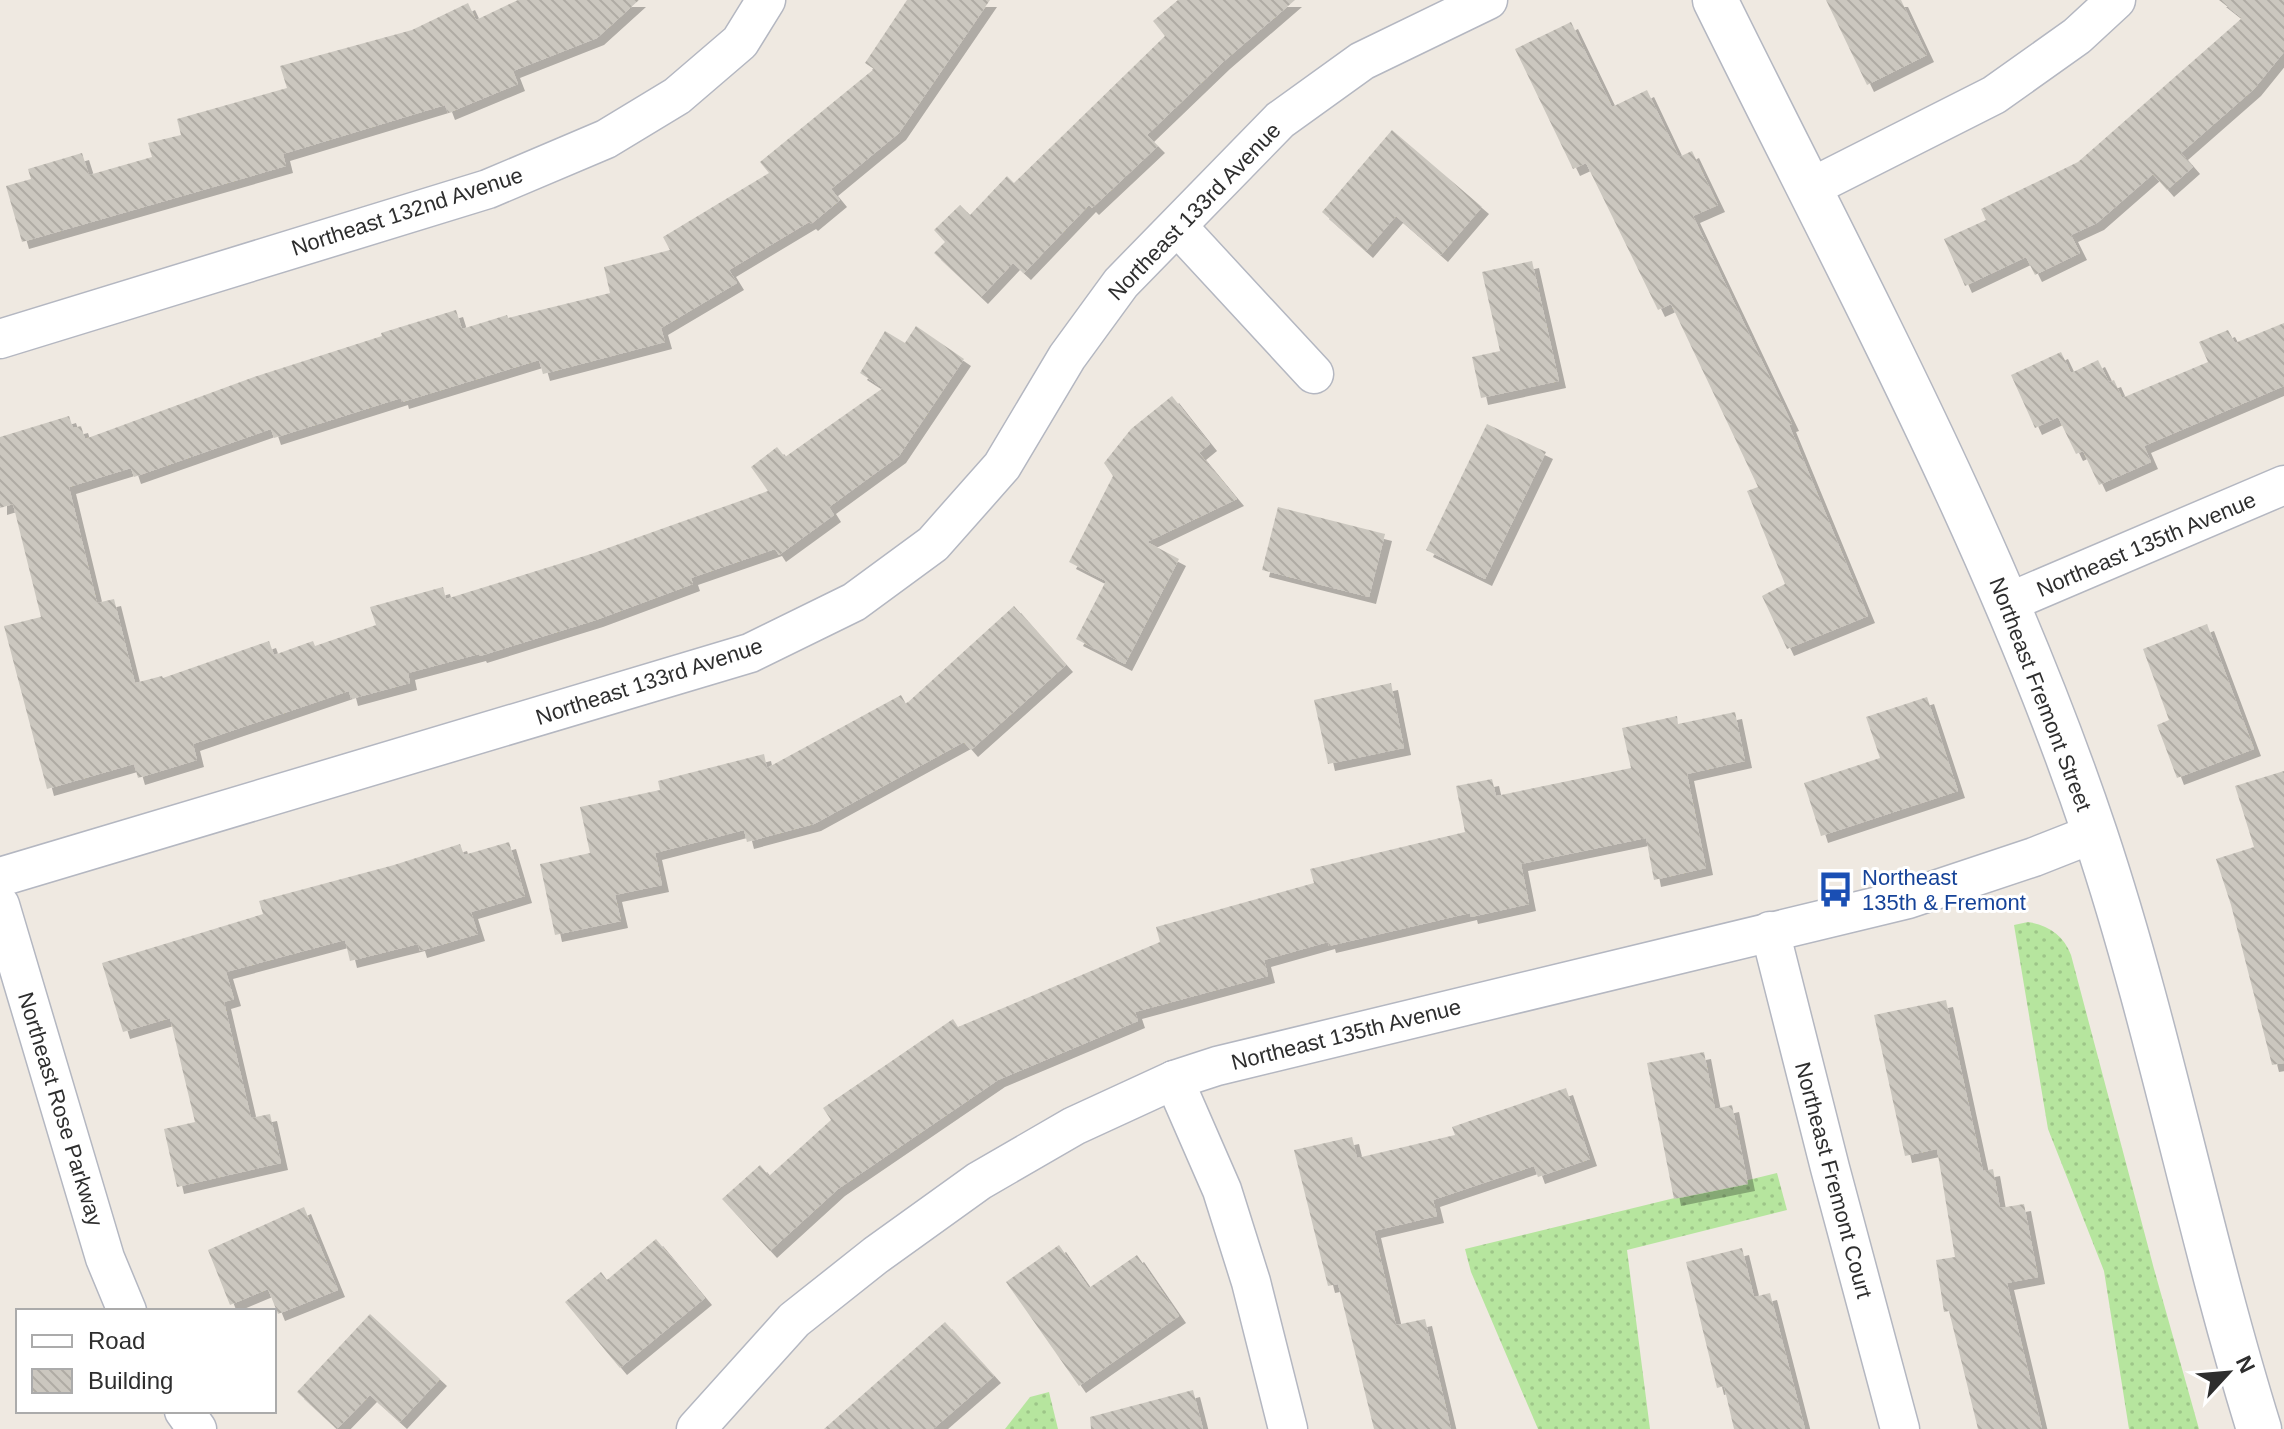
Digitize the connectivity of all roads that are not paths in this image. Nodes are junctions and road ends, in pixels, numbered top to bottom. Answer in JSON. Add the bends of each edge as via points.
{"nodes":[{"id":1,"x":766,"y":0,"type":"edge"},
{"id":2,"x":1488,"y":0,"type":"edge"},
{"id":3,"x":1715,"y":0,"type":"edge"},
{"id":4,"x":2116,"y":0,"type":"edge"},
{"id":5,"x":1808,"y":189,"type":"junction"},
{"id":6,"x":1178,"y":227,"type":"junction"},
{"id":7,"x":0,"y":339,"type":"edge"},
{"id":8,"x":1314,"y":374,"type":"dead end"},
{"id":9,"x":2284,"y":485,"type":"edge"},
{"id":10,"x":2007,"y":603,"type":"junction"},
{"id":11,"x":2095,"y":833,"type":"junction"},
{"id":12,"x":0,"y":877,"type":"edge"},
{"id":13,"x":0,"y":905,"type":"edge"},
{"id":14,"x":1770,"y":931,"type":"junction"},
{"id":15,"x":1174,"y":1080,"type":"junction"},
{"id":16,"x":126,"y":1309,"type":"edge"},
{"id":17,"x":696,"y":1429,"type":"edge"},
{"id":18,"x":1288,"y":1429,"type":"edge"},
{"id":19,"x":1900,"y":1429,"type":"edge"},
{"id":20,"x":2259,"y":1429,"type":"edge"}],
"edges":[{"from":1,"to":7,"type":"street","name":"Northeast 132nd Avenue","via":[[740,42],[677,96],[606,139],[488,189]]},
{"from":2,"to":6,"type":"street","name":"Northeast 133rd Avenue","via":[[1362,61],[1280,120]]},
{"from":3,"to":5,"type":"street","name":"Northeast Fremont Street"},
{"from":4,"to":5,"type":"street","via":[[2077,36],[1994,95]]},
{"from":5,"to":10,"type":"street","name":"Northeast Fremont Street","via":[[1905,380]]},
{"from":6,"to":8,"type":"street"},
{"from":6,"to":12,"type":"street","name":"Northeast 133rd Avenue","via":[[1121,283],[1067,357],[1002,466],[933,544],[854,602],[750,653]]},
{"from":9,"to":10,"type":"street","name":"Northeast 135th Avenue"},
{"from":10,"to":11,"type":"street","name":"Northeast Fremont Street"},
{"from":11,"to":14,"type":"street","name":"Northeast 135th Avenue","via":[[1908,899]]},
{"from":11,"to":20,"type":"street","name":"Northeast Fremont Street"},
{"from":13,"to":16,"type":"street","name":"Northeast Rose Parkway","via":[[105,1258]]},
{"from":14,"to":15,"type":"street","name":"Northeast 135th Avenue"},
{"from":14,"to":19,"type":"street","name":"Northeast Fremont Court"},
{"from":15,"to":17,"type":"street","name":"Northeast 135th Avenue","via":[[1074,1126],[979,1181],[876,1255],[794,1320]]},
{"from":15,"to":18,"type":"street","via":[[1222,1190]]}]}
